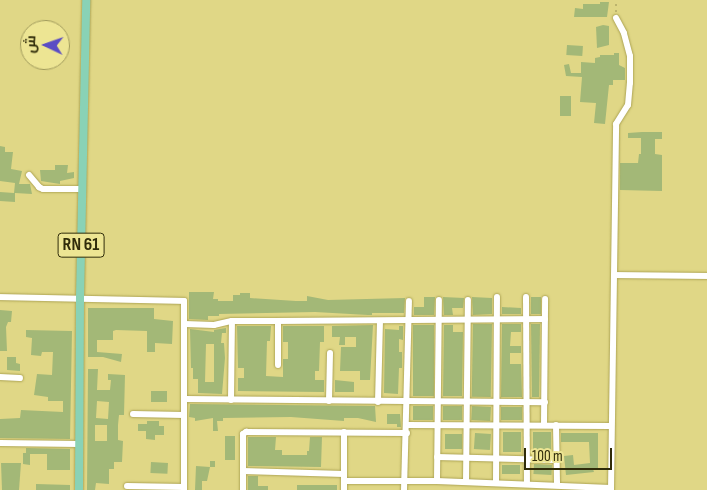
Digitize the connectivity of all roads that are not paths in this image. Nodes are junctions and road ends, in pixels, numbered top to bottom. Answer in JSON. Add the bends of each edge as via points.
{"nodes":[{"id":1,"x":86,"y":0,"type":"edge"},
{"id":2,"x":616,"y":18,"type":"road end"},
{"id":3,"x":30,"y":176,"type":"dead end"},
{"id":4,"x":82,"y":189,"type":"junction"},
{"id":5,"x":614,"y":275,"type":"junction"},
{"id":6,"x":707,"y":276,"type":"edge"},
{"id":7,"x":0,"y":297,"type":"edge"},
{"id":8,"x":497,"y":297,"type":"dead end"},
{"id":9,"x":526,"y":297,"type":"dead end"},
{"id":10,"x":80,"y":298,"type":"junction"},
{"id":11,"x":545,"y":299,"type":"dead end"},
{"id":12,"x":439,"y":300,"type":"dead end"},
{"id":13,"x":468,"y":300,"type":"dead end"},
{"id":14,"x":409,"y":301,"type":"dead end"},
{"id":15,"x":545,"y":319,"type":"junction"},
{"id":16,"x":468,"y":320,"type":"junction"},
{"id":17,"x":497,"y":320,"type":"junction"},
{"id":18,"x":526,"y":320,"type":"junction"},
{"id":19,"x":278,"y":321,"type":"junction"},
{"id":20,"x":409,"y":321,"type":"junction"},
{"id":21,"x":439,"y":321,"type":"junction"},
{"id":22,"x":232,"y":322,"type":"junction"},
{"id":23,"x":380,"y":322,"type":"junction"},
{"id":24,"x":185,"y":324,"type":"junction"},
{"id":25,"x":330,"y":353,"type":"dead end"},
{"id":26,"x":278,"y":365,"type":"dead end"},
{"id":27,"x":0,"y":377,"type":"edge"},
{"id":28,"x":20,"y":378,"type":"dead end"},
{"id":29,"x":184,"y":399,"type":"junction"},
{"id":30,"x":231,"y":400,"type":"junction"},
{"id":31,"x":408,"y":400,"type":"junction"},
{"id":32,"x":438,"y":400,"type":"junction"},
{"id":33,"x":467,"y":400,"type":"junction"},
{"id":34,"x":498,"y":400,"type":"junction"},
{"id":35,"x":329,"y":401,"type":"junction"},
{"id":36,"x":526,"y":401,"type":"junction"},
{"id":37,"x":378,"y":402,"type":"junction"},
{"id":38,"x":545,"y":402,"type":"junction"},
{"id":39,"x":133,"y":414,"type":"dead end"},
{"id":40,"x":184,"y":415,"type":"junction"},
{"id":41,"x":407,"y":425,"type":"junction"},
{"id":42,"x":437,"y":425,"type":"junction"},
{"id":43,"x":467,"y":425,"type":"junction"},
{"id":44,"x":497,"y":425,"type":"junction"},
{"id":45,"x":526,"y":425,"type":"junction"},
{"id":46,"x":544,"y":425,"type":"junction"},
{"id":47,"x":556,"y":426,"type":"junction"},
{"id":48,"x":612,"y":426,"type":"junction"},
{"id":49,"x":344,"y":432,"type":"junction"},
{"id":50,"x":406,"y":432,"type":"junction"},
{"id":51,"x":0,"y":443,"type":"edge"},
{"id":52,"x":80,"y":444,"type":"junction"},
{"id":53,"x":437,"y":457,"type":"junction"},
{"id":54,"x":467,"y":458,"type":"junction"},
{"id":55,"x":498,"y":458,"type":"junction"},
{"id":56,"x":526,"y":459,"type":"junction"},
{"id":57,"x":556,"y":460,"type":"junction"},
{"id":58,"x":243,"y":471,"type":"junction"},
{"id":59,"x":344,"y":474,"type":"junction"},
{"id":60,"x":344,"y":481,"type":"junction"},
{"id":61,"x":405,"y":481,"type":"junction"},
{"id":62,"x":437,"y":481,"type":"junction"},
{"id":63,"x":466,"y":482,"type":"junction"},
{"id":64,"x":496,"y":483,"type":"junction"},
{"id":65,"x":527,"y":484,"type":"junction"},
{"id":66,"x":557,"y":485,"type":"junction"},
{"id":67,"x":127,"y":486,"type":"dead end"},
{"id":68,"x":544,"y":487,"type":"edge"},
{"id":69,"x":184,"y":489,"type":"edge"},
{"id":70,"x":611,"y":489,"type":"edge"},
{"id":71,"x":79,"y":490,"type":"edge"},
{"id":72,"x":243,"y":490,"type":"edge"},
{"id":73,"x":344,"y":490,"type":"edge"},
{"id":74,"x":404,"y":490,"type":"edge"}],
"edges":[{"from":1,"to":4,"type":"main road","number":"RN 61"},
{"from":2,"to":5,"type":"street","via":[[628,48],[630,83],[628,105],[616,124]]},
{"from":3,"to":4,"type":"street","via":[[44,189]]},
{"from":4,"to":10,"type":"main road","number":"RN 61"},
{"from":5,"to":6,"type":"street"},
{"from":5,"to":48,"type":"street"},
{"from":7,"to":10,"type":"street"},
{"from":8,"to":17,"type":"street"},
{"from":9,"to":18,"type":"street"},
{"from":10,"to":24,"type":"street","via":[[183,300]]},
{"from":10,"to":52,"type":"main road","number":"RN 61"},
{"from":11,"to":15,"type":"street"},
{"from":12,"to":21,"type":"street"},
{"from":13,"to":16,"type":"street"},
{"from":14,"to":20,"type":"street"},
{"from":15,"to":18,"type":"street"},
{"from":15,"to":38,"type":"street"},
{"from":16,"to":17,"type":"street"},
{"from":16,"to":21,"type":"street"},
{"from":16,"to":33,"type":"street"},
{"from":17,"to":18,"type":"street"},
{"from":17,"to":34,"type":"street"},
{"from":18,"to":36,"type":"street"},
{"from":19,"to":22,"type":"street"},
{"from":19,"to":23,"type":"street"},
{"from":19,"to":26,"type":"street"},
{"from":20,"to":21,"type":"street"},
{"from":20,"to":23,"type":"street"},
{"from":20,"to":31,"type":"street"},
{"from":21,"to":32,"type":"street"},
{"from":22,"to":24,"type":"street"},
{"from":22,"to":30,"type":"street"},
{"from":23,"to":37,"type":"street"},
{"from":24,"to":29,"type":"street"},
{"from":25,"to":35,"type":"street"},
{"from":27,"to":28,"type":"street"},
{"from":29,"to":30,"type":"street"},
{"from":29,"to":40,"type":"street"},
{"from":30,"to":35,"type":"street"},
{"from":31,"to":32,"type":"street"},
{"from":31,"to":37,"type":"street"},
{"from":31,"to":41,"type":"street"},
{"from":32,"to":33,"type":"street"},
{"from":32,"to":42,"type":"street"},
{"from":33,"to":34,"type":"street"},
{"from":33,"to":43,"type":"street"},
{"from":34,"to":36,"type":"street"},
{"from":34,"to":44,"type":"street"},
{"from":35,"to":37,"type":"street"},
{"from":36,"to":38,"type":"street"},
{"from":36,"to":45,"type":"street"},
{"from":38,"to":46,"type":"street"},
{"from":39,"to":40,"type":"street"},
{"from":40,"to":69,"type":"street"},
{"from":41,"to":42,"type":"street"},
{"from":41,"to":50,"type":"street"},
{"from":42,"to":43,"type":"street"},
{"from":42,"to":53,"type":"street"},
{"from":43,"to":44,"type":"street"},
{"from":43,"to":54,"type":"street"},
{"from":44,"to":45,"type":"street"},
{"from":44,"to":55,"type":"street"},
{"from":45,"to":46,"type":"street"},
{"from":45,"to":56,"type":"street"},
{"from":46,"to":47,"type":"street"},
{"from":47,"to":48,"type":"street"},
{"from":47,"to":57,"type":"street"},
{"from":48,"to":70,"type":"street"},
{"from":49,"to":50,"type":"street"},
{"from":49,"to":58,"type":"street","via":[[246,432]]},
{"from":49,"to":59,"type":"street"},
{"from":50,"to":61,"type":"street"},
{"from":51,"to":52,"type":"street"},
{"from":52,"to":71,"type":"main road","number":"RN 61"},
{"from":53,"to":54,"type":"street"},
{"from":53,"to":62,"type":"street"},
{"from":54,"to":55,"type":"street"},
{"from":54,"to":63,"type":"street"},
{"from":55,"to":56,"type":"street"},
{"from":55,"to":64,"type":"street"},
{"from":56,"to":57,"type":"street"},
{"from":56,"to":65,"type":"street"},
{"from":57,"to":66,"type":"street"},
{"from":58,"to":59,"type":"street"},
{"from":58,"to":72,"type":"street"},
{"from":59,"to":60,"type":"street"},
{"from":60,"to":61,"type":"street"},
{"from":60,"to":73,"type":"street"},
{"from":61,"to":62,"type":"street"},
{"from":61,"to":74,"type":"street"},
{"from":62,"to":63,"type":"street"},
{"from":63,"to":64,"type":"street"},
{"from":64,"to":65,"type":"street"},
{"from":65,"to":68,"type":"street"},
{"from":66,"to":68,"type":"street"},
{"from":66,"to":70,"type":"street"},
{"from":67,"to":69,"type":"street"}]}
